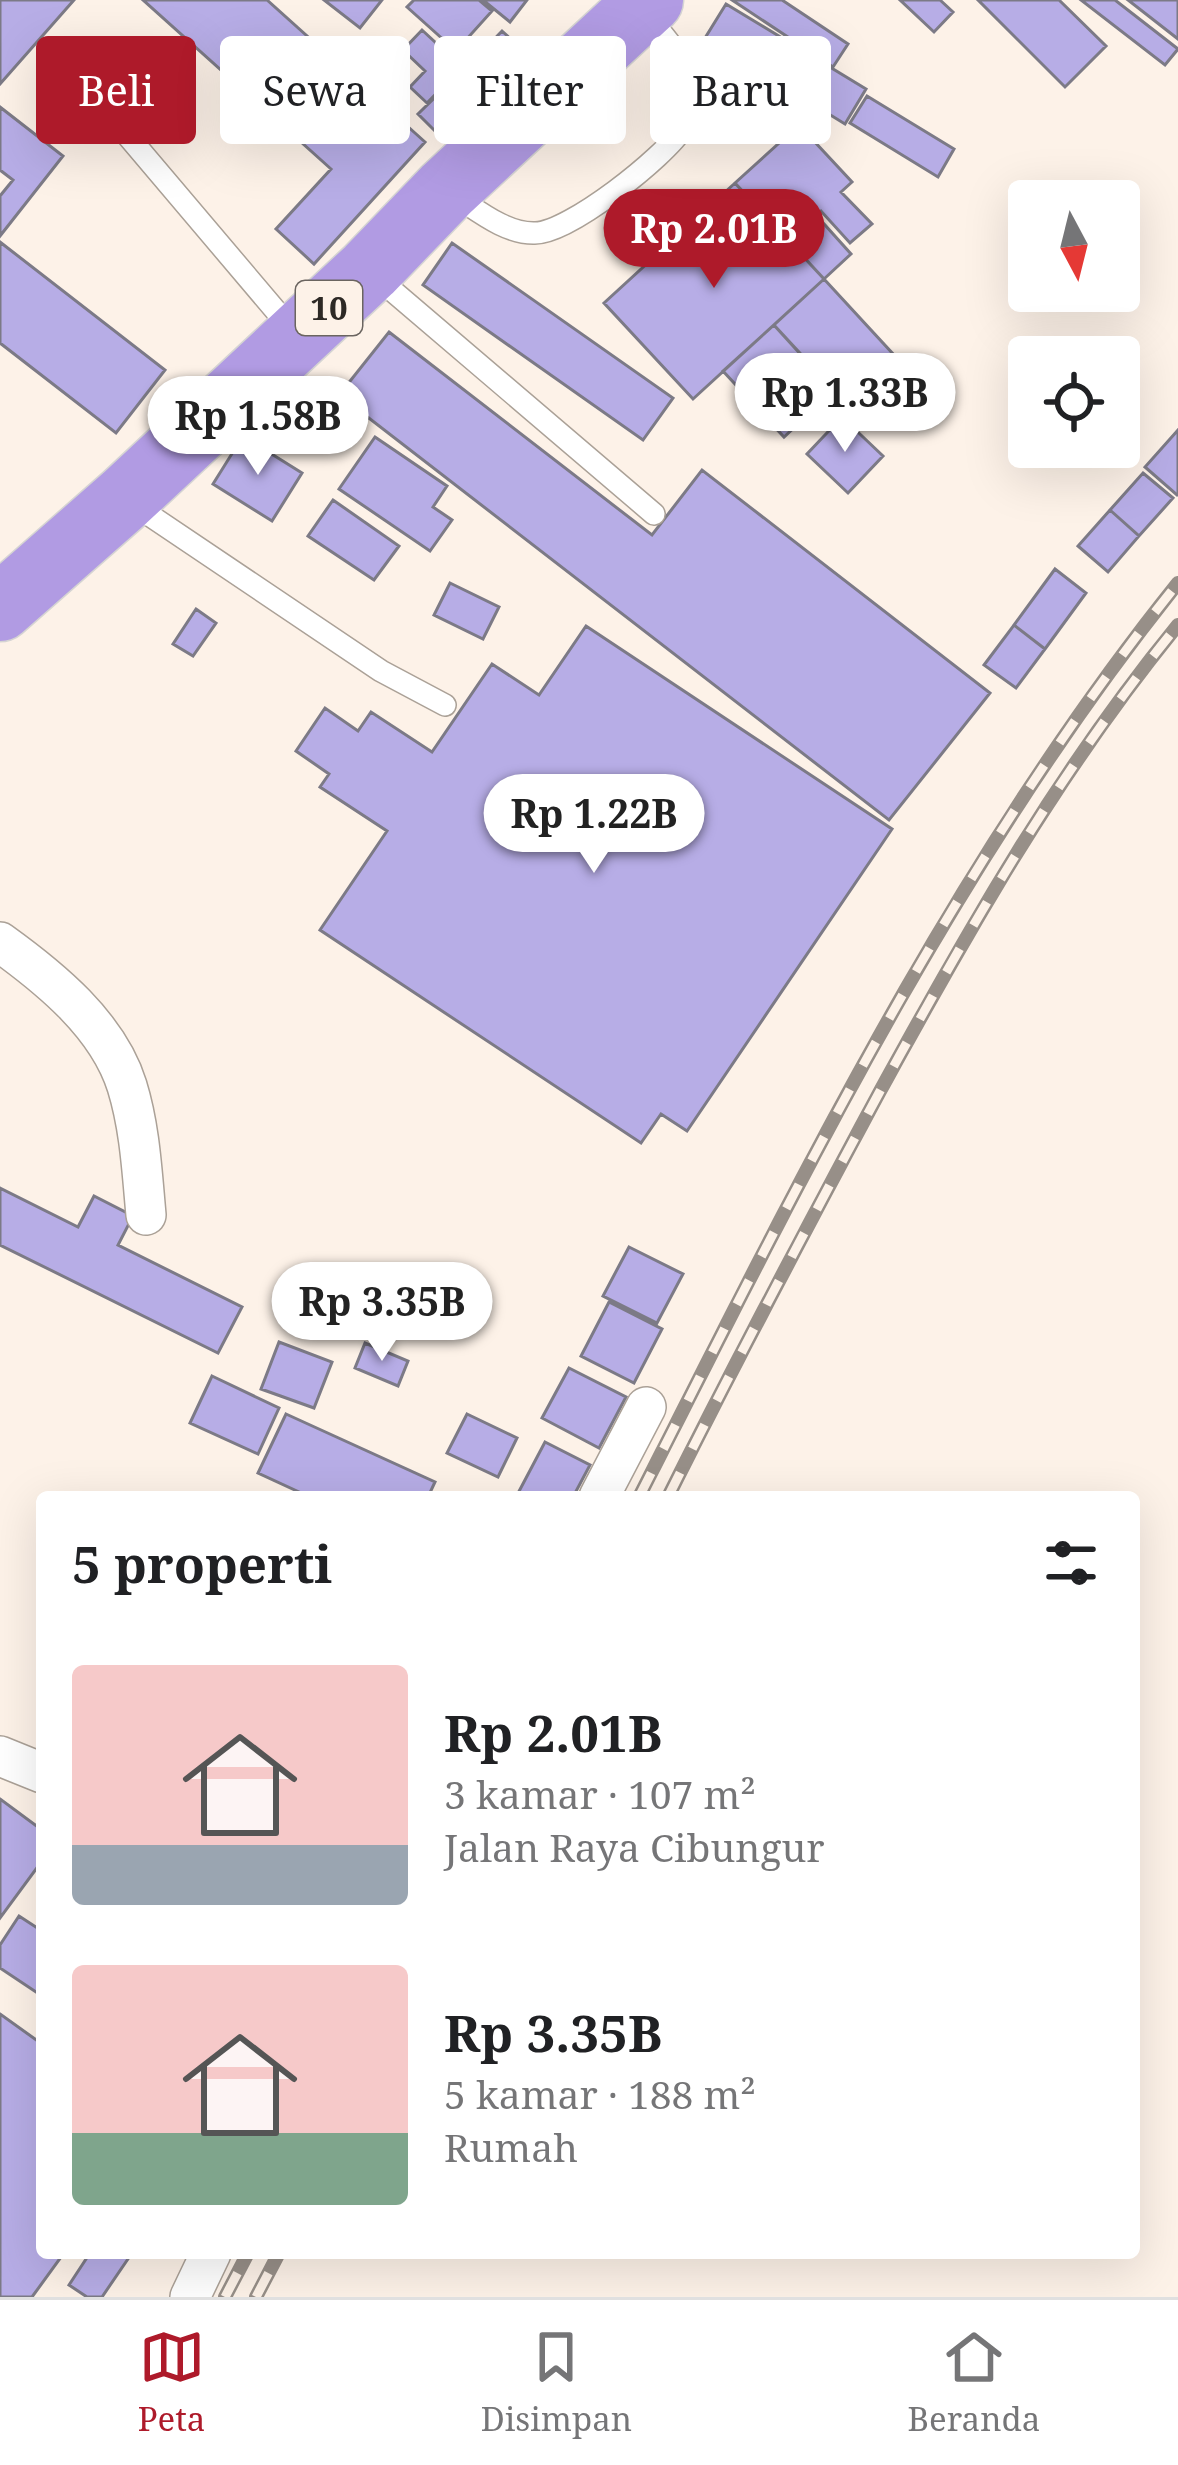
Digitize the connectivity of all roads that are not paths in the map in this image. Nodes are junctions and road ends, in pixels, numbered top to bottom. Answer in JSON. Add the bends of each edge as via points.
{"nodes":[{"id":1,"x":645,"y":4,"type":"edge"},
{"id":2,"x":135,"y":144,"type":"edge"},
{"id":3,"x":446,"y":190,"type":"junction"},
{"id":4,"x":369,"y":270,"type":"junction"},
{"id":5,"x":298,"y":336,"type":"junction"},
{"id":6,"x":125,"y":498,"type":"junction"},
{"id":7,"x":654,"y":514,"type":"dead end"},
{"id":8,"x":0,"y":608,"type":"edge"},
{"id":9,"x":445,"y":705,"type":"dead end"},
{"id":10,"x":0,"y":942,"type":"edge"},
{"id":11,"x":146,"y":1215,"type":"dead end"},
{"id":12,"x":646,"y":1407,"type":"dead end"},
{"id":13,"x":602,"y":1491,"type":"edge"},
{"id":14,"x":0,"y":1756,"type":"edge"},
{"id":15,"x":36,"y":1771,"type":"edge"},
{"id":16,"x":208,"y":2259,"type":"edge"},
{"id":17,"x":190,"y":2297,"type":"edge"}],
"edges":[{"from":1,"to":3,"type":"highway","number":"10"},
{"from":1,"to":3,"type":"lane","via":[[676,50],[690,99],[683,128],[632,177],[564,227],[533,234]]},
{"from":2,"to":5,"type":"lane"},
{"from":3,"to":4,"type":"highway","number":"10"},
{"from":4,"to":5,"type":"highway","number":"10"},
{"from":4,"to":7,"type":"lane"},
{"from":5,"to":6,"type":"highway","number":"10"},
{"from":6,"to":8,"type":"highway","number":"10"},
{"from":6,"to":9,"type":"lane","via":[[381,671]]},
{"from":10,"to":11,"type":"street","via":[[77,1007],[110,1050],[139,1136]]},
{"from":12,"to":13,"type":"street"},
{"from":14,"to":15,"type":"street"},
{"from":16,"to":17,"type":"street"}]}
